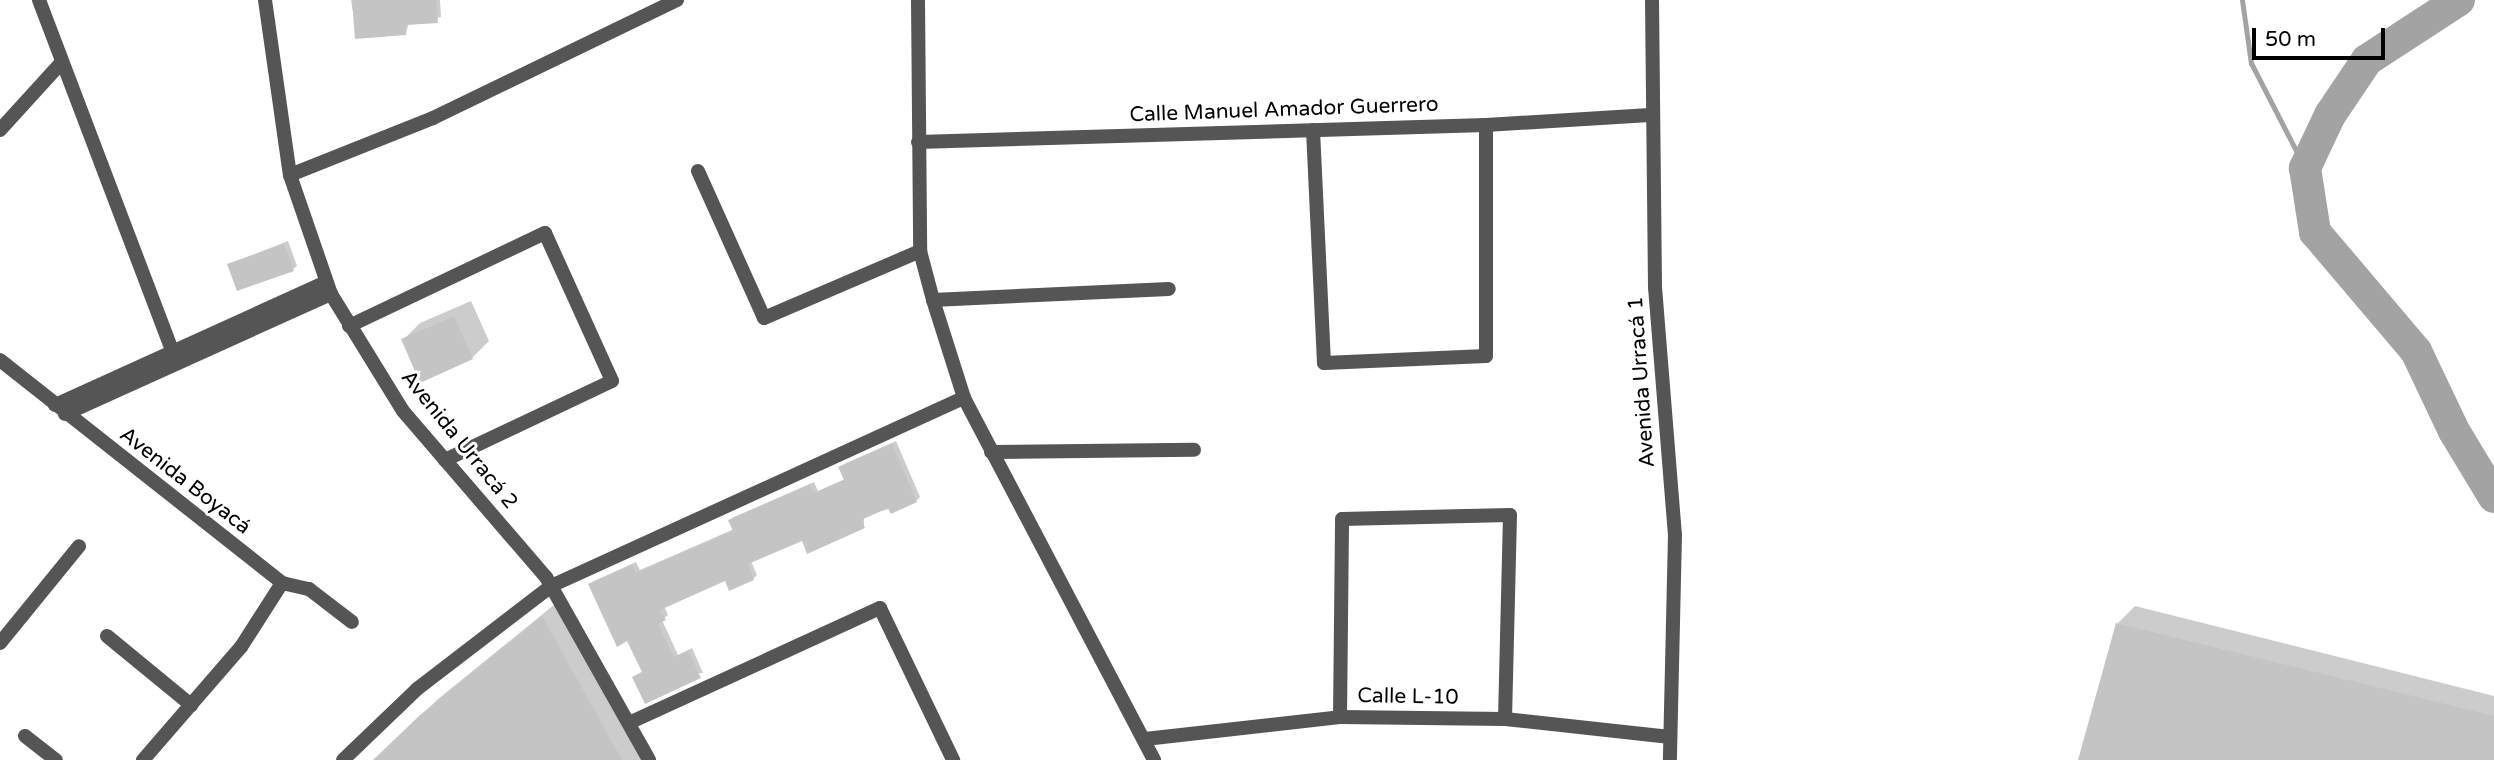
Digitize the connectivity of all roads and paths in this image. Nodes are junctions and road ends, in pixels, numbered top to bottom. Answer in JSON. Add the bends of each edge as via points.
{"nodes":[{"id":1,"x":39,"y":0,"type":"edge"},
{"id":2,"x":265,"y":0,"type":"edge"},
{"id":3,"x":677,"y":0,"type":"edge"},
{"id":4,"x":918,"y":0,"type":"edge"},
{"id":5,"x":1652,"y":0,"type":"edge"},
{"id":6,"x":61,"y":63,"type":"junction"},
{"id":7,"x":1650,"y":115,"type":"junction"},
{"id":8,"x":1486,"y":125,"type":"junction"},
{"id":9,"x":0,"y":130,"type":"edge"},
{"id":10,"x":1313,"y":130,"type":"junction"},
{"id":11,"x":918,"y":142,"type":"junction"},
{"id":12,"x":698,"y":171,"type":"dead end"},
{"id":13,"x":290,"y":175,"type":"junction"},
{"id":14,"x":920,"y":251,"type":"junction"},
{"id":15,"x":329,"y":288,"type":"junction"},
{"id":16,"x":1169,"y":289,"type":"dead end"},
{"id":17,"x":933,"y":300,"type":"junction"},
{"id":18,"x":349,"y":326,"type":"junction"},
{"id":19,"x":171,"y":349,"type":"junction"},
{"id":20,"x":0,"y":360,"type":"edge"},
{"id":21,"x":177,"y":363,"type":"junction"},
{"id":22,"x":964,"y":398,"type":"junction"},
{"id":23,"x":60,"y":409,"type":"junction"},
{"id":24,"x":1194,"y":450,"type":"dead end"},
{"id":25,"x":992,"y":452,"type":"junction"},
{"id":26,"x":445,"y":460,"type":"junction"},
{"id":27,"x":79,"y":546,"type":"dead end"},
{"id":28,"x":282,"y":583,"type":"junction"},
{"id":29,"x":551,"y":586,"type":"junction"},
{"id":30,"x":352,"y":622,"type":"dead end"},
{"id":31,"x":107,"y":636,"type":"dead end"},
{"id":32,"x":0,"y":643,"type":"edge"},
{"id":33,"x":191,"y":705,"type":"junction"},
{"id":34,"x":1340,"y":717,"type":"junction"},
{"id":35,"x":1505,"y":719,"type":"junction"},
{"id":36,"x":631,"y":723,"type":"junction"},
{"id":37,"x":25,"y":736,"type":"dead end"},
{"id":38,"x":1670,"y":737,"type":"junction"},
{"id":39,"x":1145,"y":739,"type":"junction"},
{"id":40,"x":56,"y":760,"type":"edge"},
{"id":41,"x":143,"y":760,"type":"edge"},
{"id":42,"x":343,"y":760,"type":"edge"},
{"id":43,"x":649,"y":760,"type":"edge"},
{"id":44,"x":953,"y":760,"type":"edge"},
{"id":45,"x":1154,"y":760,"type":"edge"},
{"id":46,"x":1670,"y":760,"type":"edge"}],
"edges":[{"from":1,"to":6,"type":"street"},
{"from":2,"to":13,"type":"street","name":"Avenida Urracá 2"},
{"from":3,"to":13,"type":"street","via":[[433,118]]},
{"from":4,"to":11,"type":"street"},
{"from":5,"to":7,"type":"street","name":"Avenida Urracá 1"},
{"from":6,"to":9,"type":"street"},
{"from":6,"to":19,"type":"street"},
{"from":7,"to":8,"type":"street","name":"Calle Manuel Amador Guerrero"},
{"from":7,"to":38,"type":"street","name":"Avenida Urracá 1","via":[[1656,287],[1675,534]]},
{"from":8,"to":10,"type":"street","name":"Calle Manuel Amador Guerrero"},
{"from":8,"to":10,"type":"street","via":[[1486,356],[1324,363]]},
{"from":10,"to":11,"type":"street","name":"Calle Manuel Amador Guerrero"},
{"from":11,"to":14,"type":"street"},
{"from":12,"to":14,"type":"street","via":[[764,318]]},
{"from":13,"to":15,"type":"street","name":"Avenida Urracá 2"},
{"from":14,"to":17,"type":"street"},
{"from":15,"to":18,"type":"street","name":"Avenida Urracá 2"},
{"from":15,"to":19,"type":"street"},
{"from":15,"to":21,"type":"street"},
{"from":16,"to":17,"type":"street"},
{"from":17,"to":22,"type":"street"},
{"from":18,"to":26,"type":"street","name":"Avenida Urracá 2","via":[[403,411]]},
{"from":18,"to":26,"type":"street","via":[[545,233],[612,381]]},
{"from":19,"to":21,"type":"street"},
{"from":19,"to":23,"type":"street"},
{"from":20,"to":23,"type":"street","name":"Avenida Boyacá"},
{"from":21,"to":23,"type":"street"},
{"from":22,"to":25,"type":"street"},
{"from":22,"to":29,"type":"street"},
{"from":23,"to":28,"type":"street","name":"Avenida Boyacá"},
{"from":24,"to":25,"type":"street"},
{"from":25,"to":39,"type":"street","via":[[1077,620]]},
{"from":26,"to":29,"type":"street","name":"Avenida Urracá 2"},
{"from":27,"to":32,"type":"street"},
{"from":28,"to":30,"type":"street","name":"Avenida Boyacá","via":[[309,589]]},
{"from":28,"to":33,"type":"street","via":[[241,647]]},
{"from":29,"to":36,"type":"street","name":"Avenida Urracá 2"},
{"from":29,"to":42,"type":"street","via":[[417,690],[360,739]]},
{"from":31,"to":33,"type":"street"},
{"from":33,"to":41,"type":"street"},
{"from":34,"to":35,"type":"street","name":"Calle L-10"},
{"from":34,"to":35,"type":"street","via":[[1342,519],[1510,515]]},
{"from":34,"to":39,"type":"street","name":"Calle L-10"},
{"from":35,"to":38,"type":"street","name":"Calle L-10"},
{"from":36,"to":43,"type":"street","name":"Avenida Urracá 2"},
{"from":36,"to":44,"type":"street","via":[[880,608]]},
{"from":37,"to":40,"type":"street"},
{"from":38,"to":46,"type":"street","name":"Avenida Urracá 1"},
{"from":39,"to":45,"type":"street"}]}
